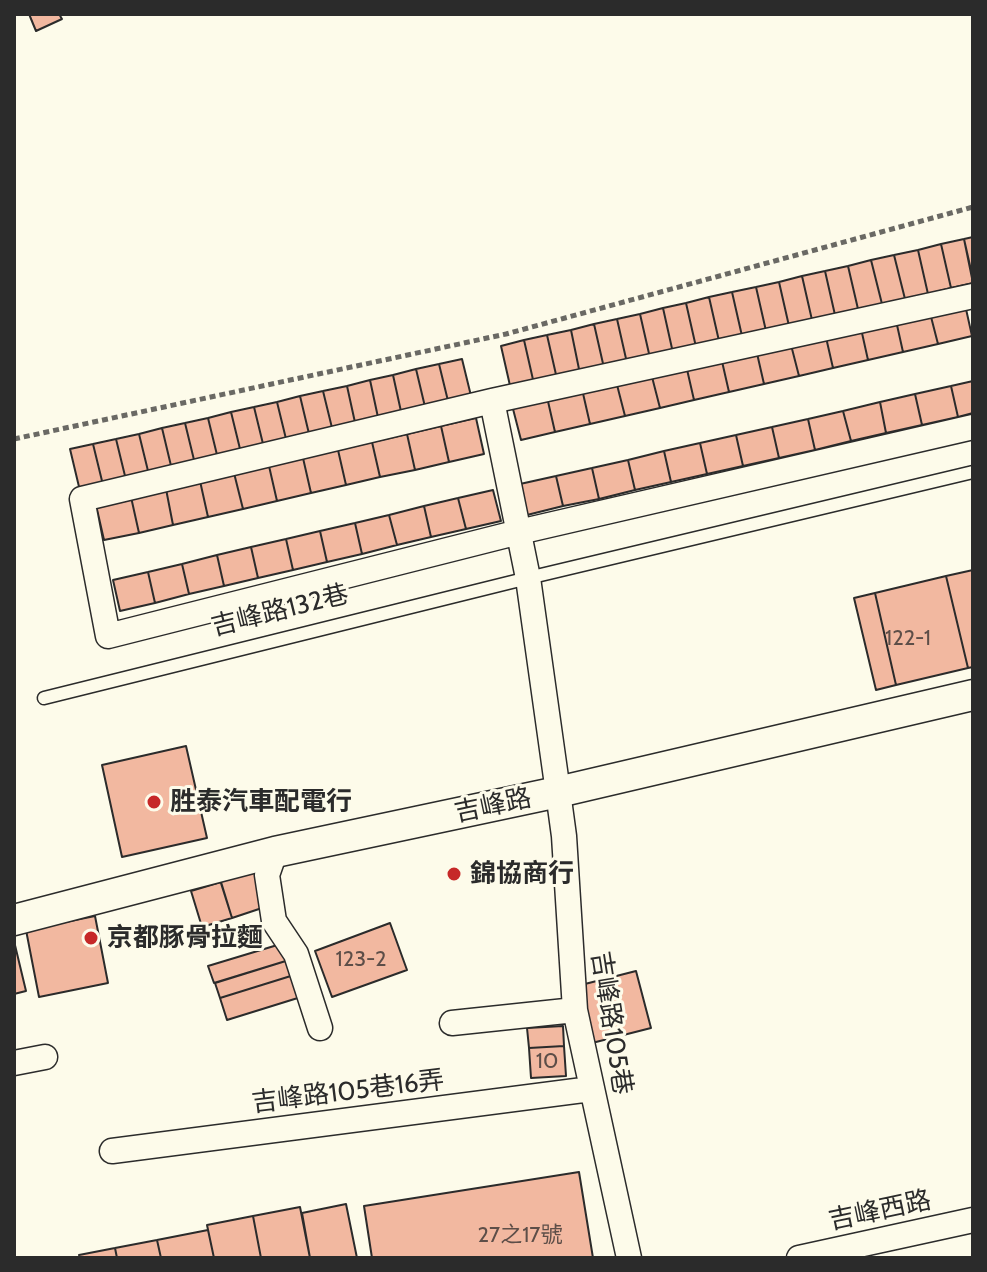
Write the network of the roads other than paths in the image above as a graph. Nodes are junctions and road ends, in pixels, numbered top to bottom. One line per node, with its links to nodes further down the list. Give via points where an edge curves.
1 (973, 296): 2 (street)
2 (492, 401): 5 (street); 5 (street, via 82,499 108,636)
3 (973, 427): 5 (street)
4 (973, 472): 6 (lane, 吉峰路132巷)
5 (519, 532): 6 (street)
6 (528, 578): 8 (lane, 吉峰路132巷); 9 (street)
7 (973, 695): 9 (street, 吉峰路)
8 (44, 698)
9 (558, 792): 10 (street, 吉峰路); 12 (street, 吉峰路105巷)
10 (275, 852): 11 (street, 吉峰路); 14 (street, via 267,875 274,921 296,954)
11 (14, 920)
12 (575, 1010): 13 (street); 17 (street, 吉峰路105巷)
13 (452, 1023)
14 (320, 1028)
15 (45, 1057): 16 (street)
16 (14, 1063)
17 (591, 1089): 18 (street, 吉峰路105巷16弄); 21 (street, 吉峰路105巷)
18 (112, 1151)
19 (973, 1220): 20 (street, 吉峰西路)
20 (836, 1253): 22 (street, 吉峰西路)
21 (629, 1258)
22 (799, 1258)

